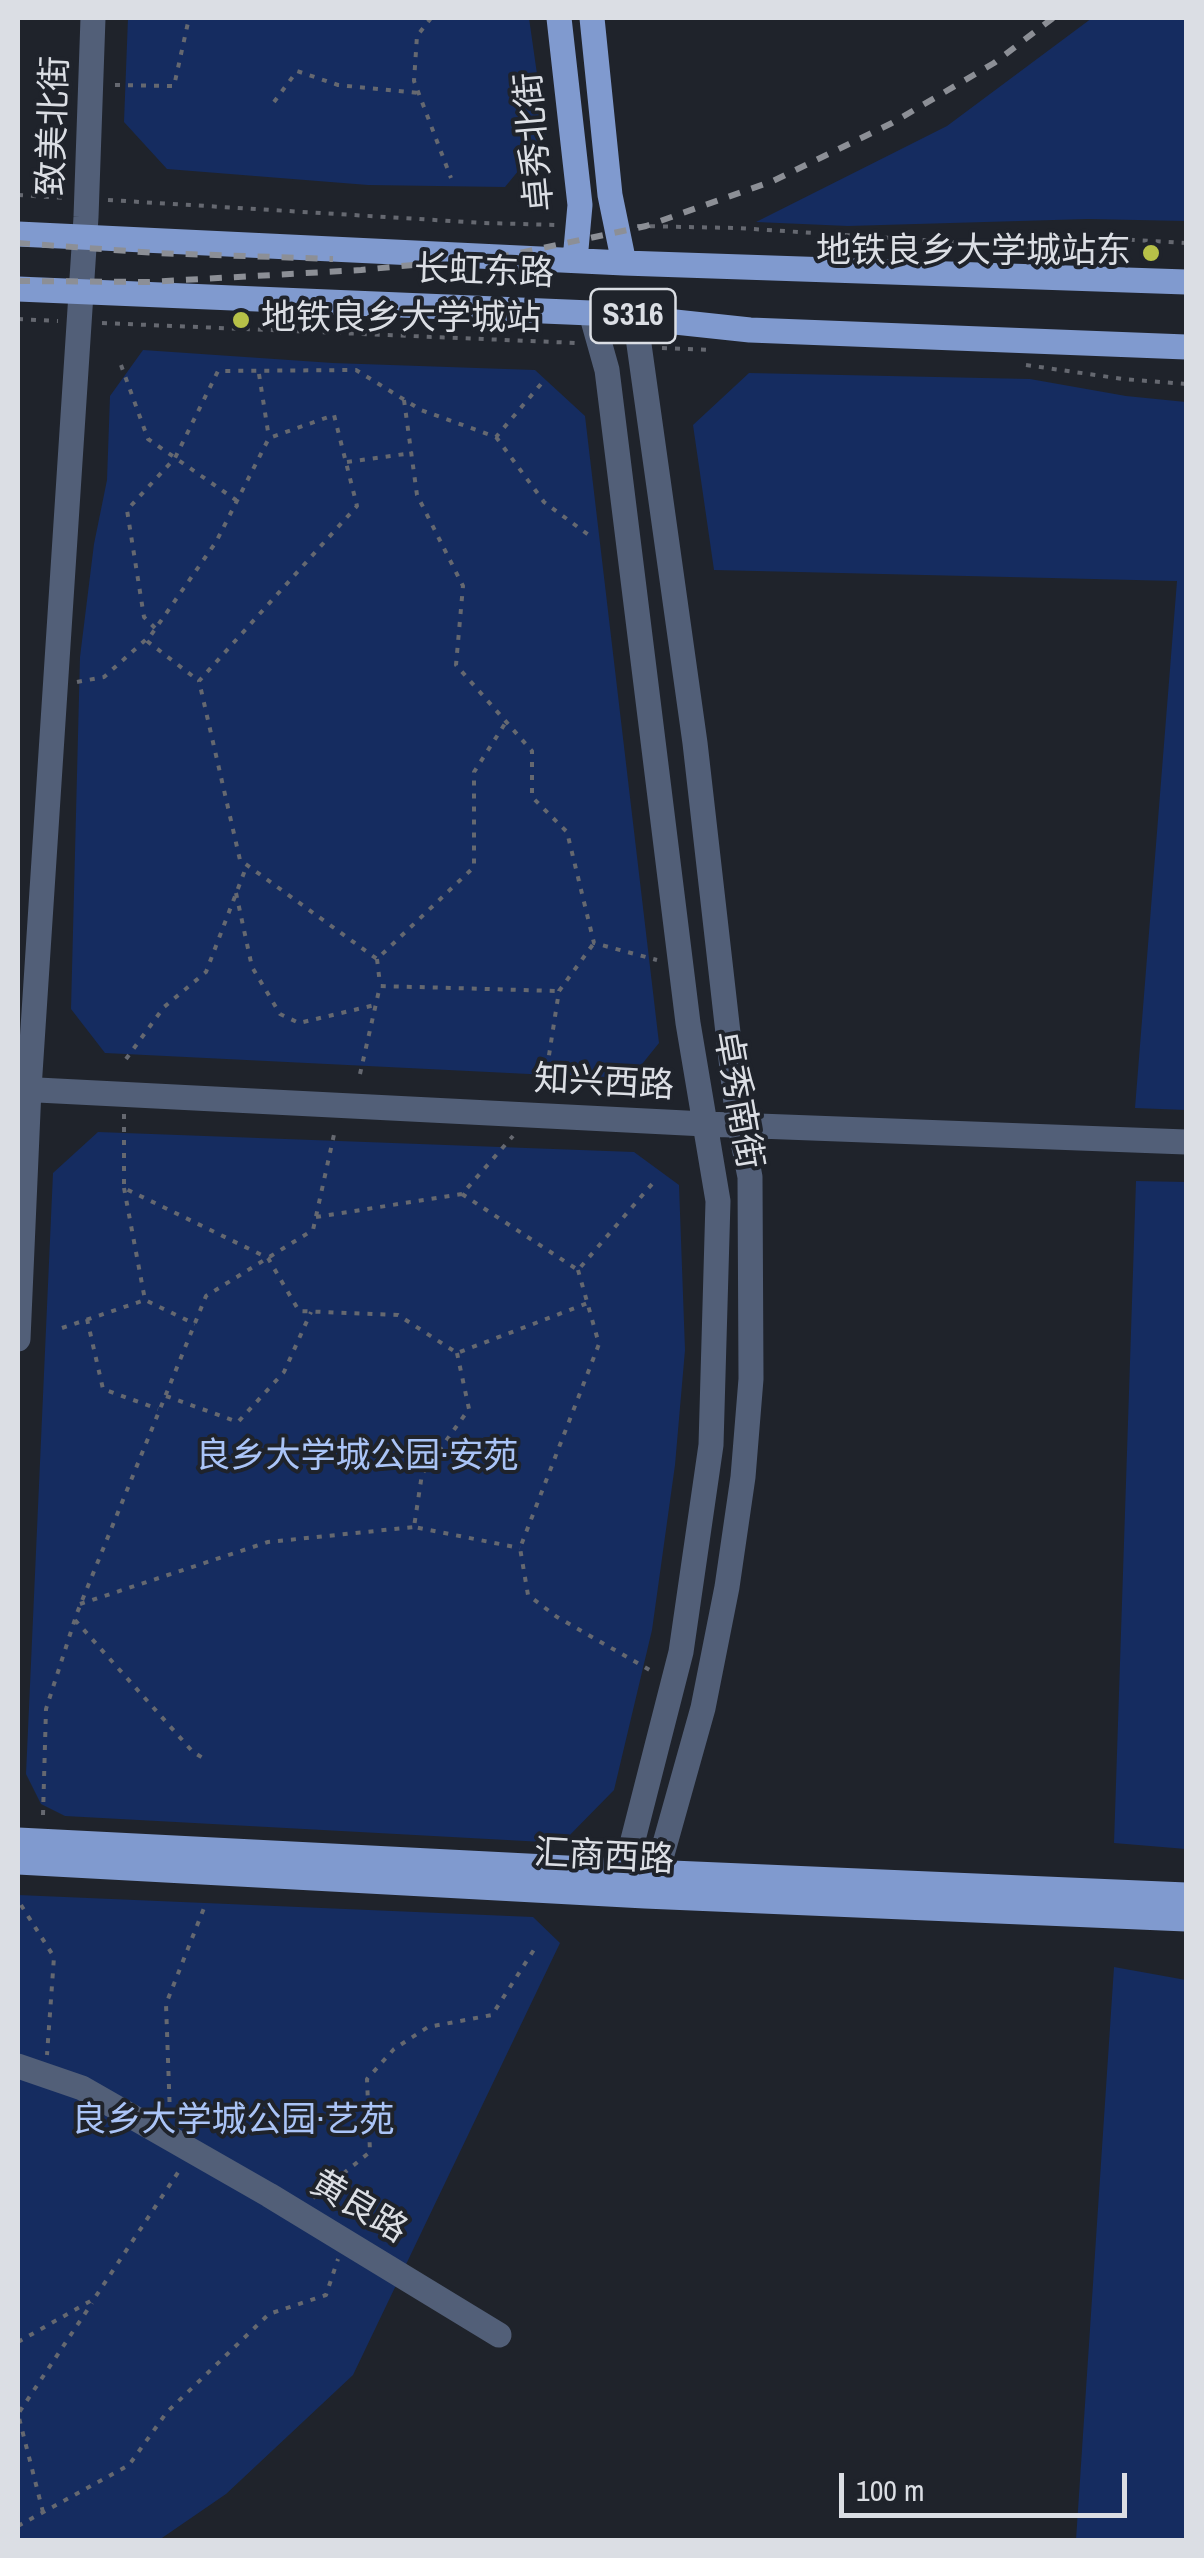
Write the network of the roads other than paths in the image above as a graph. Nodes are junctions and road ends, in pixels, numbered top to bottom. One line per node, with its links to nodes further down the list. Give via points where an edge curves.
1 (94, 18): 5 (street, 致美北街)
2 (559, 18): 6 (main road, 卓秀北街, via 580,205)
3 (592, 18): 7 (main road, via 610,196)
4 (18, 234): 5 (main road, 长虹东路 / S316)
5 (83, 238): 6 (main road, 长虹东路 / S316); 10 (street, 致美北街)
6 (574, 260): 7 (main road, 长虹东路 / S316)
7 (624, 262): 8 (main road, 长虹东路 / S316)
8 (1186, 282)
9 (18, 289): 10 (main road, 长虹东路 / S316)
10 (79, 292): 11 (main road, 长虹东路 / S316); 14 (street, 致美北街)
11 (590, 313): 12 (main road, 长虹东路 / S316); 15 (street, 卓秀南街, via 607,370)
12 (636, 316): 13 (main road, 长虹东路 / S316, via 737,329); 16 (street, 卓秀南街)
13 (1186, 347)
14 (23, 1089): 15 (street, 知兴西路); 18 (street, 致美北街)
15 (705, 1124): 16 (street, 知兴西路); 22 (street, 卓秀南街, via 718,1200 710,1445 682,1652)
16 (740, 1124): 17 (street, 知兴西路); 21 (street, 卓秀南街, via 750,1176 751,1379 743,1478 702,1708)
17 (1186, 1142)
18 (18, 1339)
19 (18, 1840): 22 (main road, 汇商西路)
20 (18, 1862): 22 (main road, 汇商西路)
21 (657, 1872): 22 (main road, 汇商西路); 23 (main road, 汇商西路); 24 (street, 卓秀南街)
22 (620, 1883): 24 (main road, 汇商西路)
23 (1186, 1895)
24 (645, 1896): 25 (main road, 汇商西路)
25 (1186, 1920)
26 (18, 2066): 27 (street, 黄良路, via 82,2088)
27 (500, 2335)

